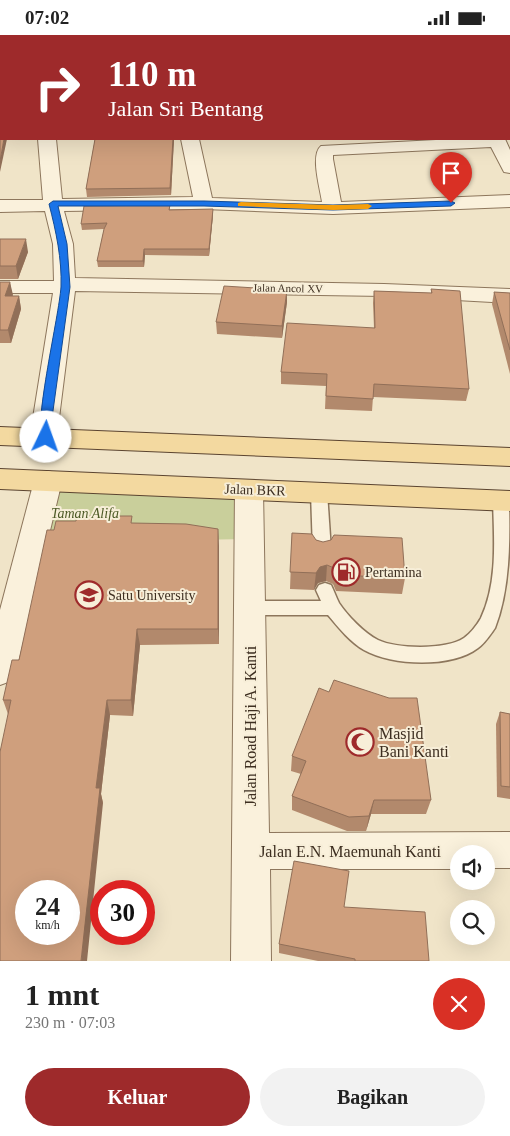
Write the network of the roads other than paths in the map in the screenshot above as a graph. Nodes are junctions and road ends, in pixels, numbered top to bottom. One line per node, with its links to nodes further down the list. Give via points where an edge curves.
1 (47, 140): 7 (street)
2 (190, 140): 6 (street)
3 (496, 141): 4 (street); 9 (street, via 327,150 324,159)
4 (510, 168)
5 (510, 201): 9 (street)
6 (204, 203): 7 (street); 9 (street)
7 (53, 204): 8 (street); 10 (street, via 63,244)
8 (0, 205)
9 (333, 208)
10 (65, 286): 11 (street, Jalan Ancol XV); 12 (street, Jalan Ancol XV, via 384,290); 14 (street)
11 (0, 287)
12 (510, 296)
13 (0, 436): 14 (main road)
14 (46, 437): 15 (main road)
15 (510, 457)
16 (0, 479): 17 (main road, Jalan BKR)
17 (48, 481): 18 (main road, Jalan BKR); 25 (street)
18 (249, 490): 19 (main road, Jalan BKR); 23 (street, Jalan Road Haji A. Kanti)
19 (319, 492): 20 (main road, Jalan BKR); 21 (lane)
20 (505, 500): 24 (lane, via 500,579 494,611 479,637 461,649 439,654 415,653 371,644)
21 (322, 551)
22 (326, 591): 24 (lane)
23 (250, 608): 24 (lane); 27 (street, Jalan Road Haji A. Kanti)
24 (334, 608)
25 (0, 671)
26 (510, 850): 27 (street, Jalan E.N. Maemunah Kanti)
27 (250, 851): 28 (street, Jalan Road Haji A. Kanti)
28 (251, 961)

